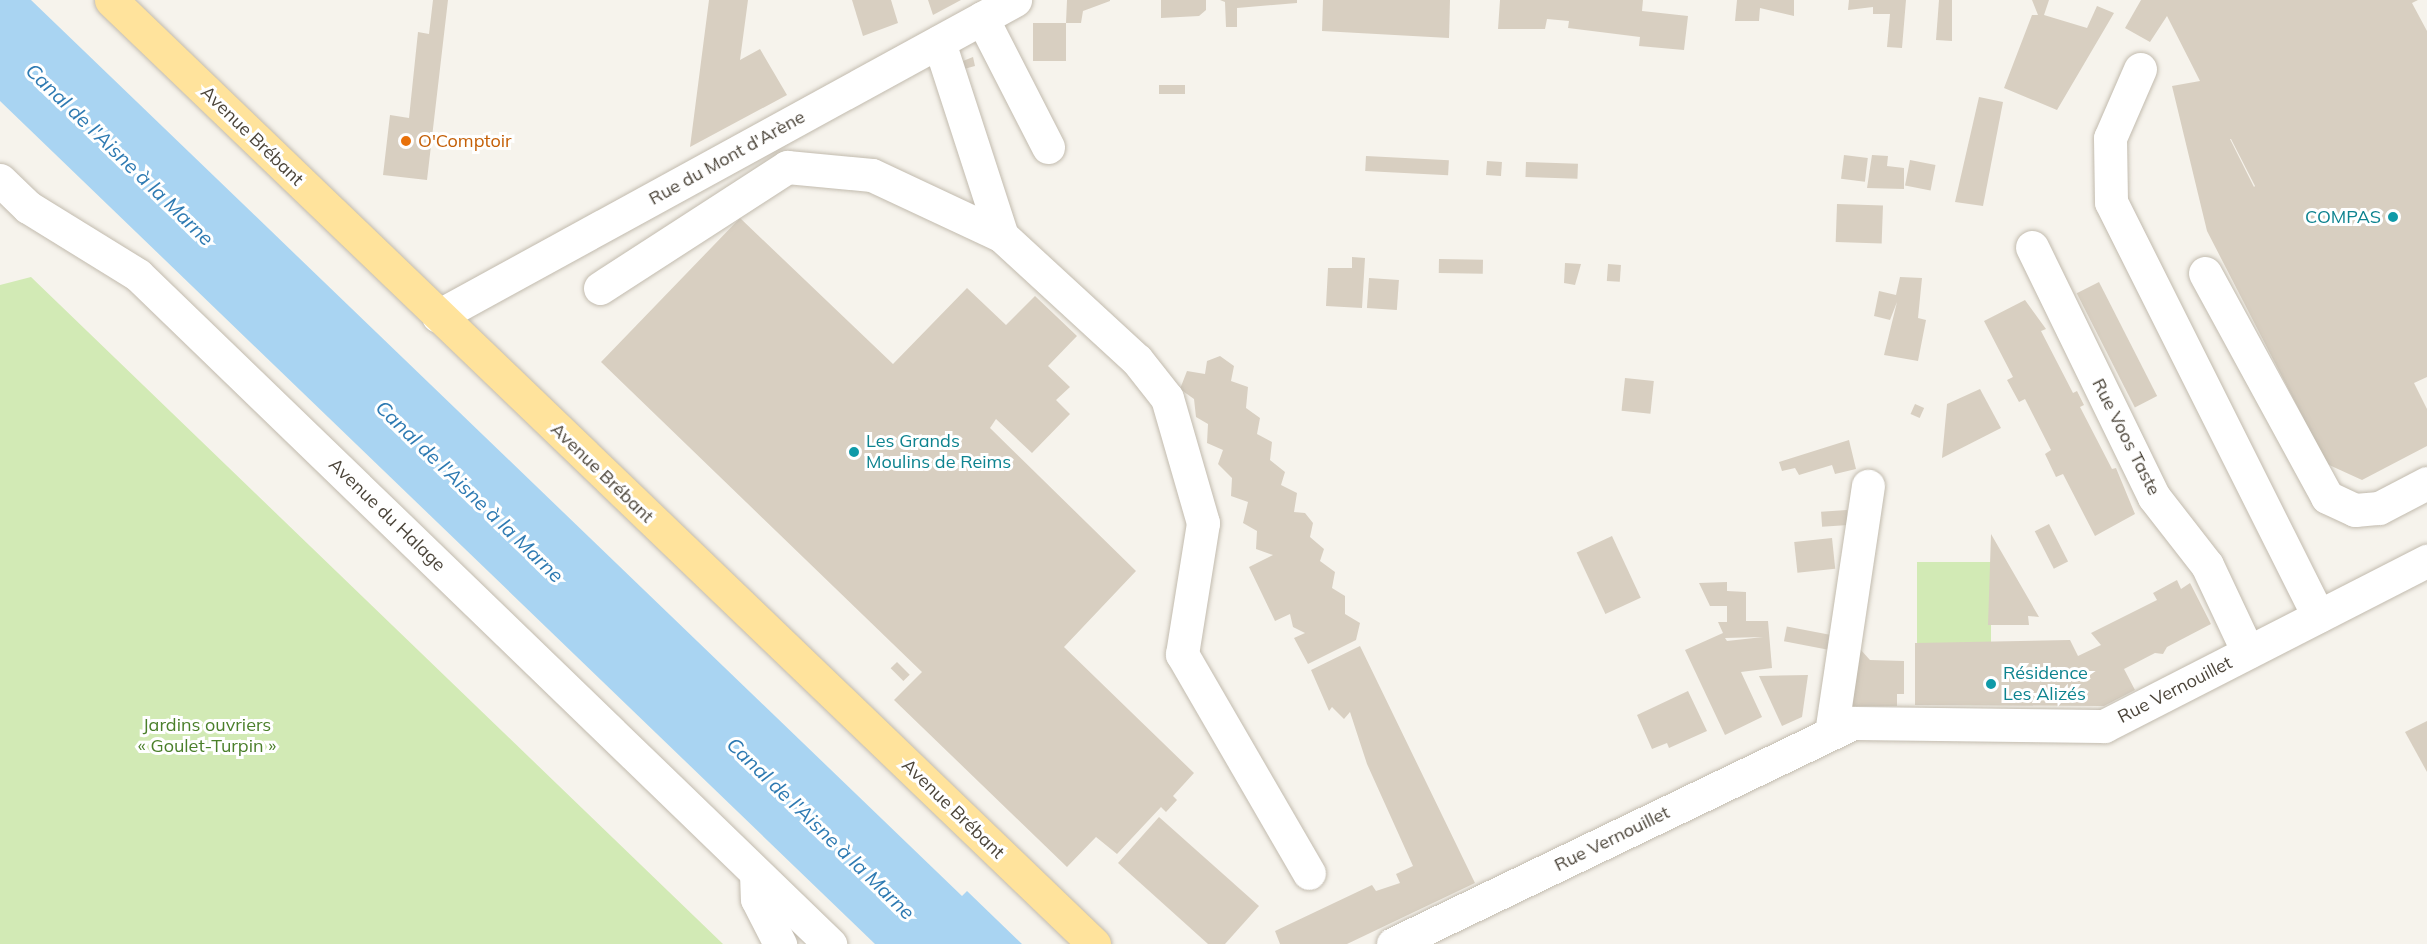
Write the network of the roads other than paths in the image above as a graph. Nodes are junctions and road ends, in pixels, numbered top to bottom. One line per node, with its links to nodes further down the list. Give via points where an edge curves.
1 (111, 0): 12 (main road, Avenue Brébant)
2 (1015, 0): 3 (street, Rue du Mont d'Arène)
3 (982, 18): 4 (street, Rue du Mont d'Arène); 6 (street)
4 (939, 42): 8 (street); 12 (street, Rue du Mont d'Arène)
5 (2140, 69): 16 (street, via 2110,138 2111,202)
6 (1048, 147)
7 (0, 180): 19 (street, Avenue du Halage, via 28,207 138,276)
8 (1002, 236): 11 (street, via 872,176 787,167); 20 (street, via 1137,360 1167,398 1203,523 1182,654)
9 (2032, 247): 17 (street, Rue Voos Taste, via 2154,497 2207,565)
10 (2205, 273): 13 (street, via 2327,497 2355,510 2379,508)
11 (600, 288)
12 (438, 316): 23 (main road, Avenue Brébant)
13 (2427, 483)
14 (1868, 486): 18 (street)
15 (2427, 561): 16 (street, Rue Vernouillet)
16 (2318, 616): 17 (street, Rue Vernouillet)
17 (2248, 652): 18 (street, Rue Vernouillet, via 2104,726 1853,723)
18 (1831, 734): 24 (street, Rue Vernouillet)
19 (756, 873): 21 (street, via 757,899); 22 (street, Avenue du Halage)
20 (1309, 873)
21 (780, 944)
22 (830, 944)
23 (1094, 944)
24 (1393, 944)

